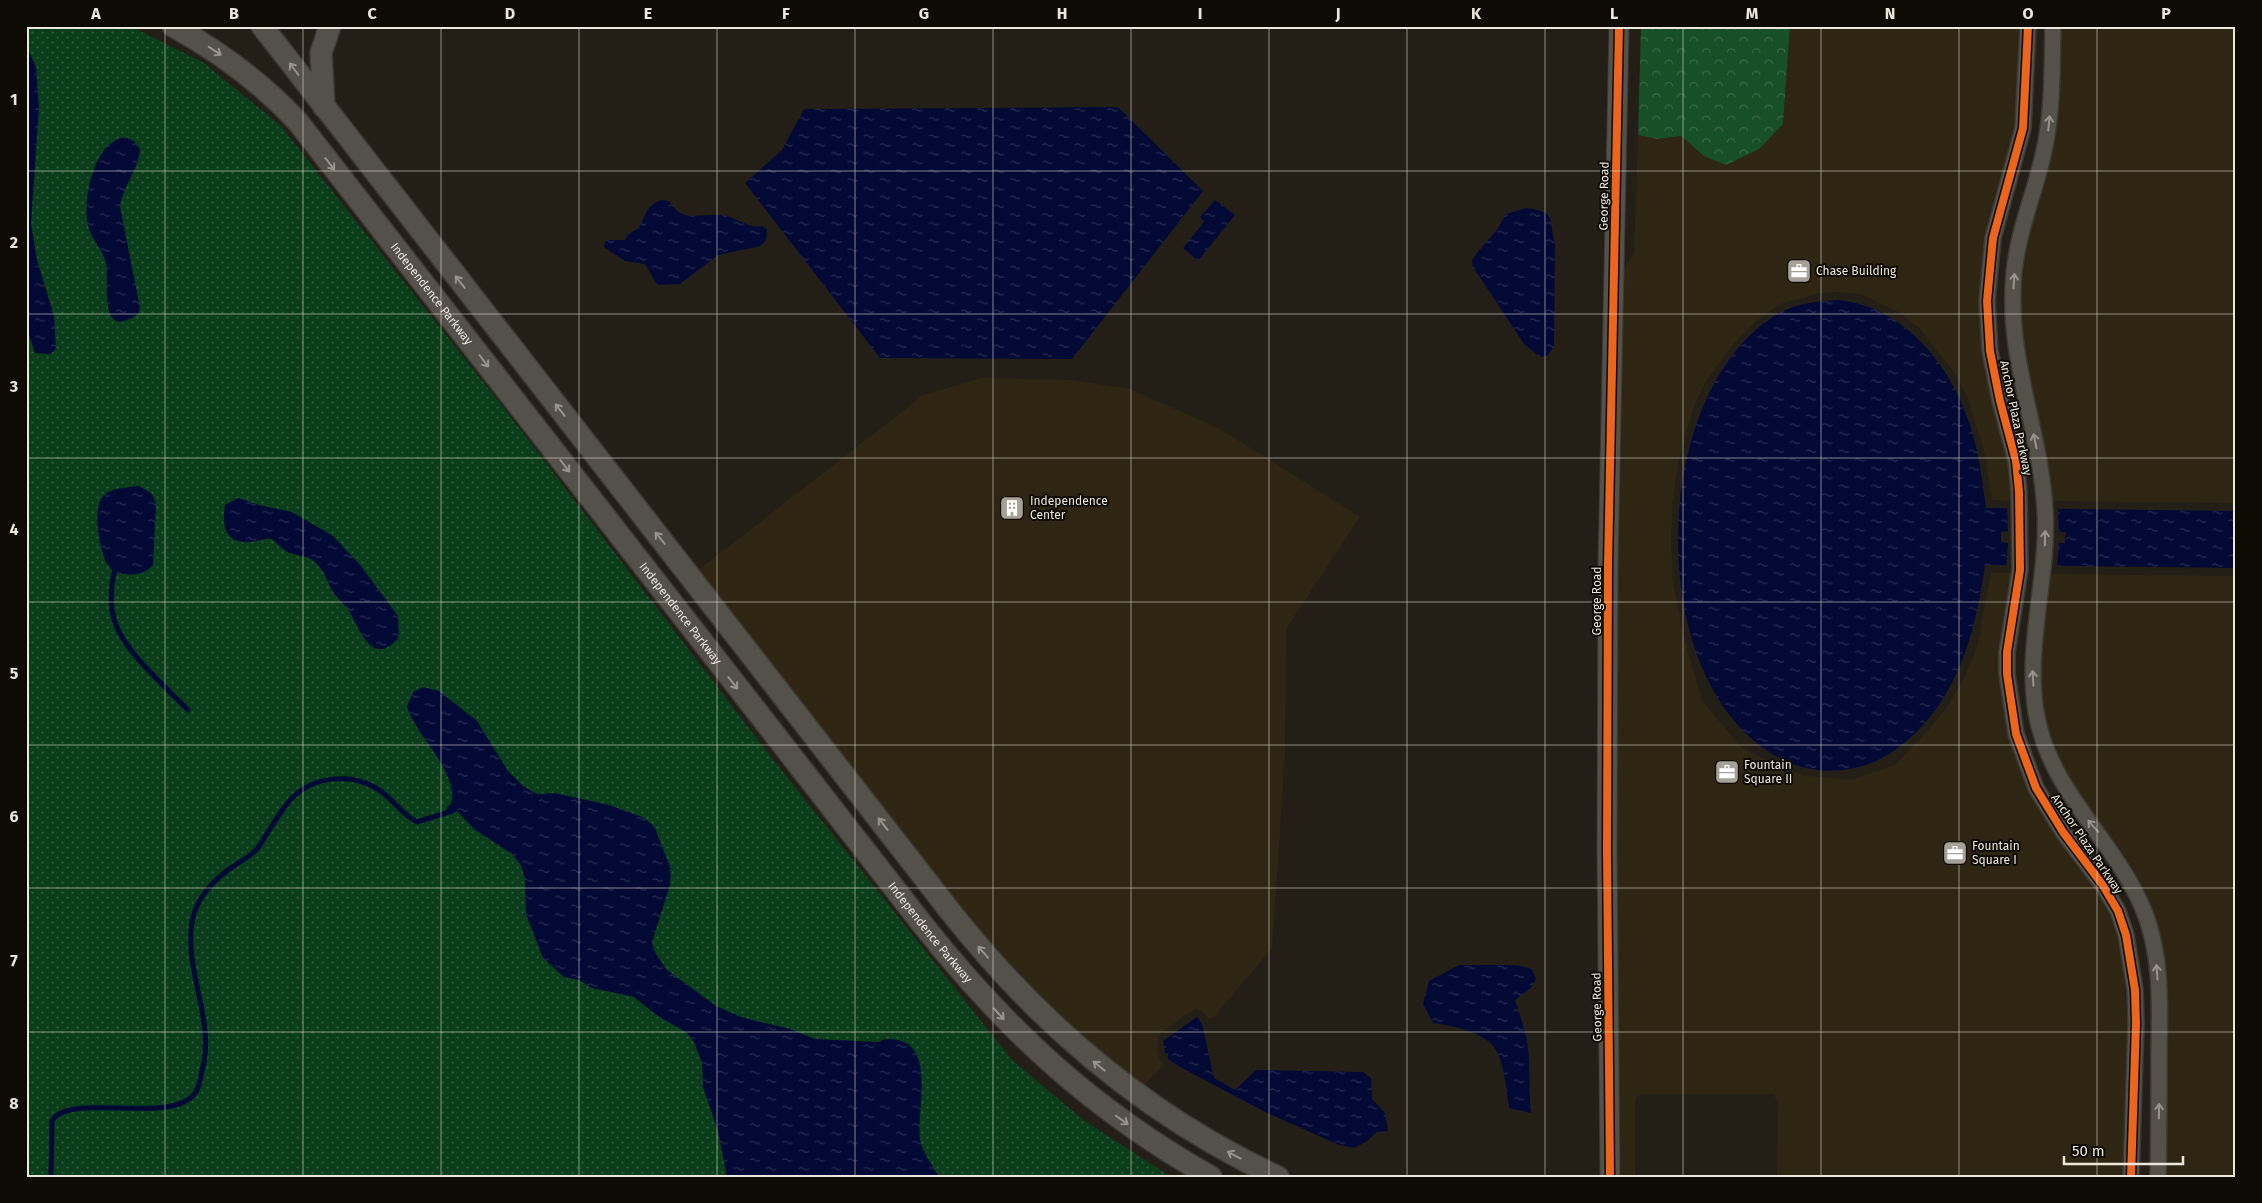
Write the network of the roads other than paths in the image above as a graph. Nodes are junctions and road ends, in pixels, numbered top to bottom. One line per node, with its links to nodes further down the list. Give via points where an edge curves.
1 (173, 26): 8 (main road, Independence Parkway, one-way to 8, via 240,69 298,122 923,925 986,1000 1035,1050 1094,1100 1147,1138)
2 (262, 26): 7 (main road, one-way to 2)
3 (330, 26): 7 (main road, via 321,53)
4 (1619, 26): 10 (street, George Road, via 1608,565)
5 (2028, 26): 11 (street, Anchor Plaza Parkway, via 2023,128 1994,238 1987,301 1990,351 2016,461 2020,492 2018,584 2007,652 2010,705 2025,763 2036,788 2118,911 2131,962 2136,1023)
6 (2053, 26): 12 (street, Anchor Plaza Parkway, one-way to 6, via 2160,1020 2152,934 2129,879 2071,798 2046,749 2036,715 2032,674 2045,545 2043,489 2016,358 2013,301 2020,237 2048,133)
7 (324, 107): 9 (main road, one-way to 7, via 1184,1126 1105,1070 1048,1021 995,966)
8 (1211, 1177)
9 (1278, 1177)
10 (1610, 1177)
11 (2131, 1177)
12 (2158, 1177)

